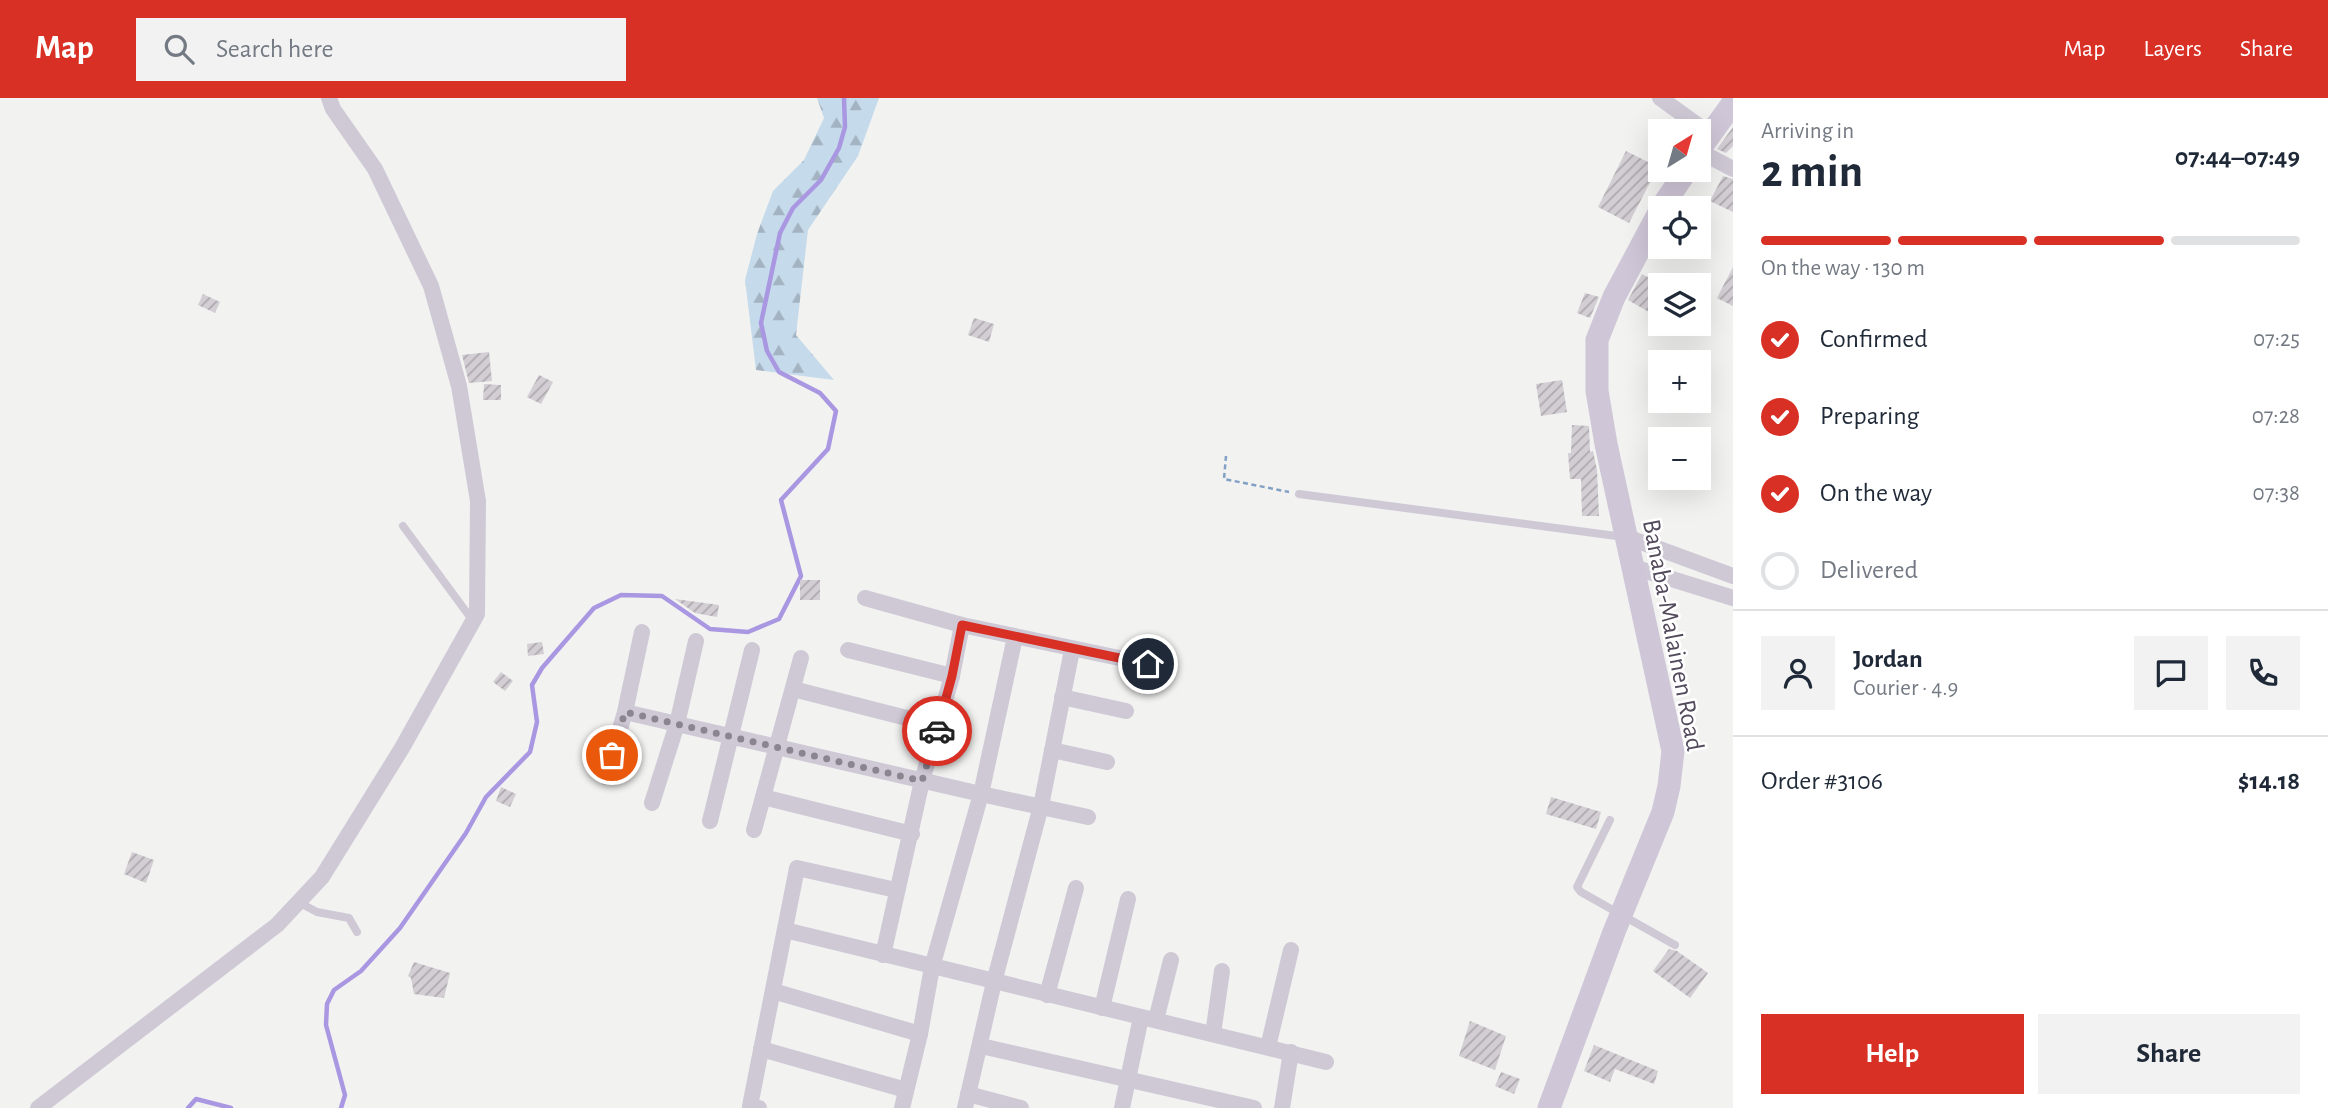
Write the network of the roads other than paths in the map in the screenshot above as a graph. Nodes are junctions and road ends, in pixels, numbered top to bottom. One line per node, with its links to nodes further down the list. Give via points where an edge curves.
1 (329, 98): 16 (street, via 374,169 431,286 459,386 478,501 477,614)
2 (1660, 98): 4 (street)
3 (1733, 103): 5 (street)
4 (1679, 119)
5 (1712, 132)
6 (1712, 152): 7 (street)
7 (1733, 169)
8 (1648, 233): 11 (street, Banaba-Malainen Road, via 1597,340 1597,391)
9 (1299, 494): 11 (lane)
10 (403, 526): 16 (lane)
11 (1627, 537): 12 (street, Banaba-Malainen Road); 13 (street)
12 (1633, 567): 15 (street); 52 (street, Banaba-Malainen Road, via 1673,751 1663,812)
13 (1733, 576)
14 (865, 598): 17 (street)
15 (1733, 598)
16 (473, 621): 51 (street, via 322,877)
17 (962, 625): 19 (street); 26 (street)
18 (642, 632): 30 (street)
19 (1016, 637): 23 (street); 39 (street)
20 (696, 641): 31 (street)
21 (752, 650): 33 (street)
22 (848, 650): 26 (street)
23 (1072, 650): 25 (street); 28 (street)
24 (801, 657): 27 (street)
25 (1148, 664)
26 (952, 676): 32 (street)
27 (793, 689): 32 (street); 34 (street)
28 (1062, 697): 29 (street); 35 (street)
29 (1126, 711)
30 (625, 712): 31 (street); 37 (street)
31 (677, 724): 33 (street); 41 (street)
32 (938, 726): 38 (street)
33 (729, 737): 34 (street); 45 (street)
34 (776, 748): 38 (street); 40 (street)
35 (1052, 750): 36 (street); 42 (street)
36 (1107, 762)
37 (606, 777)
38 (922, 781): 39 (street); 47 (street)
39 (981, 794): 42 (street); 59 (street)
40 (763, 797): 46 (street); 47 (street)
41 (652, 803)
42 (1041, 806): 43 (street); 61 (street)
43 (1088, 817)
44 (1610, 820): 52 (lane, via 1577,887)
45 (710, 821)
46 (754, 830)
47 (912, 834): 49 (street)
48 (1076, 888): 63 (street)
49 (896, 890): 53 (street, via 797,868); 57 (street)
50 (1128, 899): 64 (street)
51 (298, 902): 54 (lane, via 317,912 349,918); 76 (street, via 277,925)
52 (1622, 913): 55 (lane); 83 (street, Banaba-Malainen Road)
53 (785, 930): 57 (street); 62 (street)
54 (357, 932)
55 (1675, 945)
56 (1291, 950): 69 (street)
57 (883, 955): 59 (street)
58 (1171, 960): 65 (street)
59 (932, 967): 61 (street); 66 (street)
60 (1222, 971): 67 (street)
61 (994, 982): 63 (street); 68 (street)
62 (773, 991): 66 (street); 70 (street)
63 (1047, 995): 64 (street)
64 (1102, 1007): 65 (street)
65 (1149, 1019): 67 (street); 73 (street)
66 (920, 1034): 74 (street)
67 (1213, 1034): 69 (street)
68 (981, 1046): 73 (street); 75 (street)
69 (1268, 1047): 71 (street)
70 (761, 1049): 74 (street); 77 (street, via 750,1106)
71 (1291, 1052): 72 (street); 82 (street)
72 (1326, 1062)
73 (1127, 1079): 80 (street); 81 (street)
74 (906, 1090): 78 (street)
75 (966, 1101): 79 (street)
76 (38, 1108)
77 (759, 1108)
78 (902, 1108)
79 (1021, 1108)
80 (1122, 1108)
81 (1254, 1108)
82 (1282, 1108)
83 (1549, 1108)

